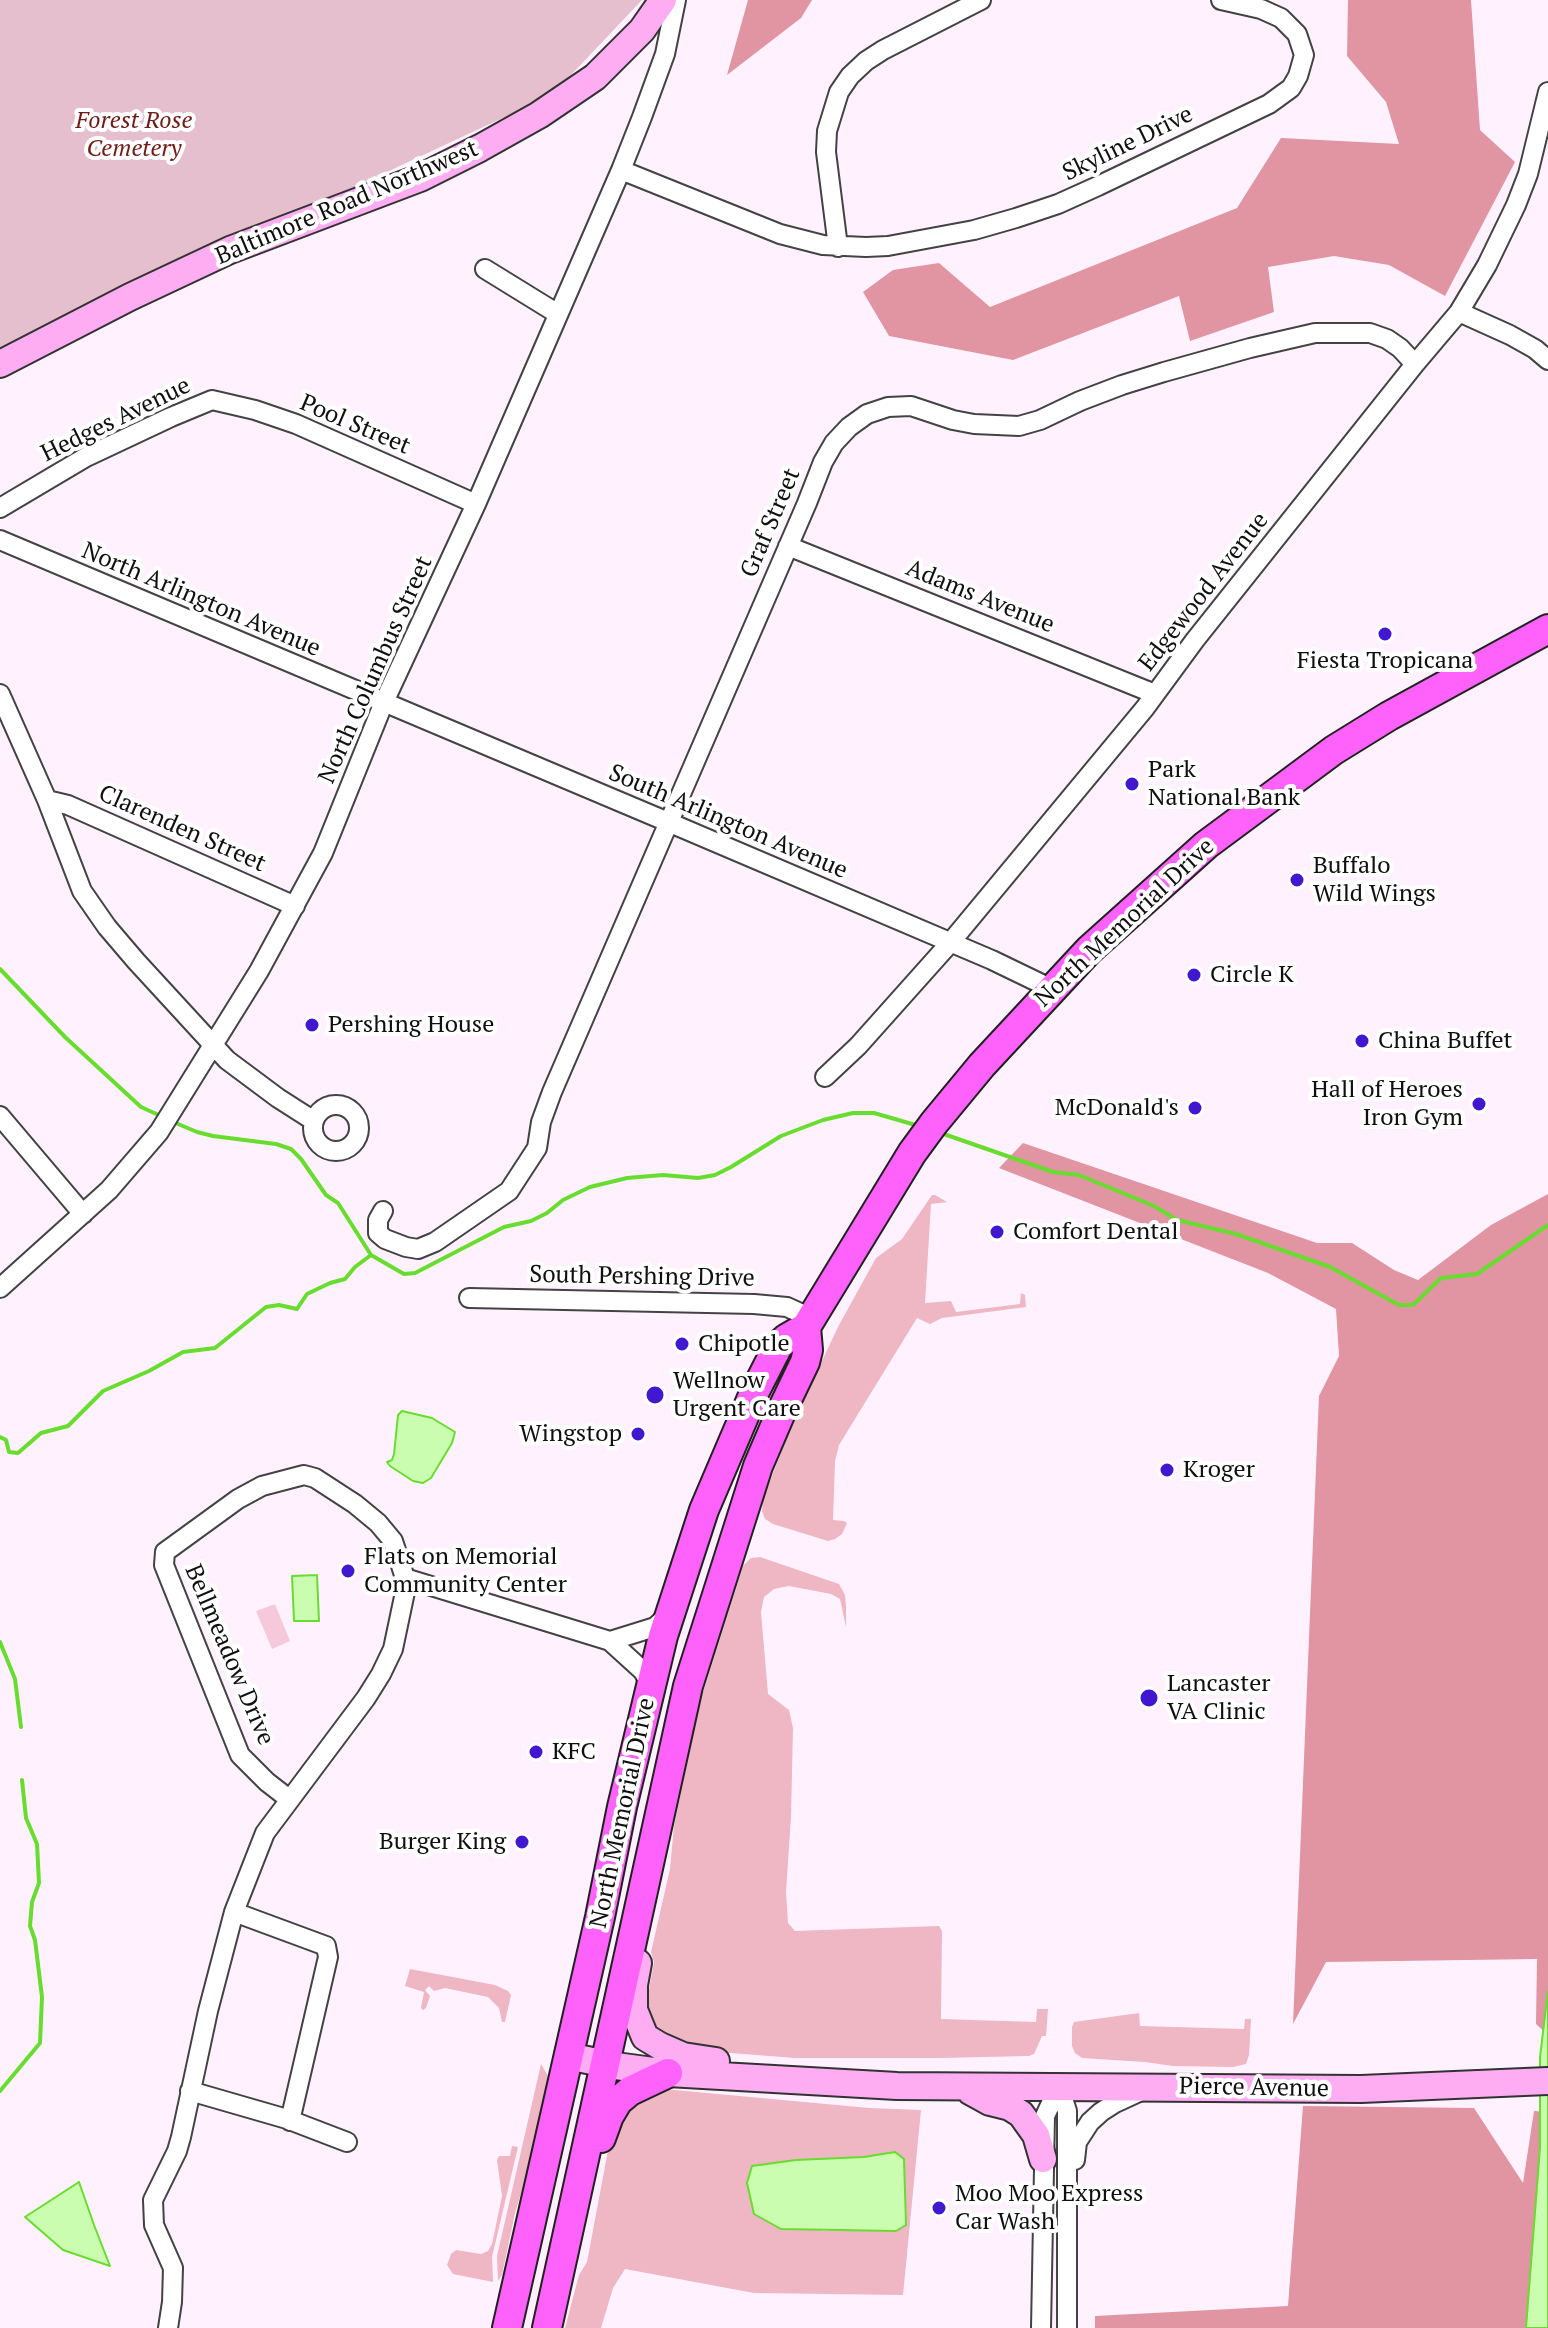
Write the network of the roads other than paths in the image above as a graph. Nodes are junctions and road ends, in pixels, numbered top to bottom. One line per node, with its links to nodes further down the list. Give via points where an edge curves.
1 (663, 0): 13 (street, Baltimore Road Northwest, via 642,30 595,77 480,148 420,178 230,250)
2 (676, 0): 7 (street, North Columbus Street, via 665,54)
3 (981, 0): 8 (street, via 866,61 839,92 826,152)
4 (1221, 0): 8 (street, Skyline Drive, via 1261,9 1281,18 1297,34 1304,55 1286,93 1058,204 974,230 902,244)
5 (1548, 92): 6 (street, Edgewood Avenue)
6 (1543, 142): 10 (street, Edgewood Avenue, via 1503,235)
7 (621, 170): 8 (street, Skyline Drive, via 801,242); 11 (street, North Columbus Street)
8 (838, 247)
9 (485, 269): 11 (street)
10 (1459, 312): 12 (street); 14 (street, Edgewood Avenue)
11 (558, 314): 16 (street, North Columbus Street)
12 (1548, 360)
13 (0, 364)
14 (1415, 364): 19 (street, Graf Street, via 1387,339 1370,333 1315,333 1122,385 1019,426 974,424 911,406 888,407 867,414 834,443); 22 (street, Edgewood Avenue)
15 (212, 400): 16 (street, Pool Street, via 296,424); 17 (street, Hedges Avenue, via 86,457)
16 (476, 504): 23 (street, North Columbus Street)
17 (0, 508)
18 (0, 540): 23 (street, North Arlington Avenue)
19 (788, 546): 22 (street, Adams Avenue); 25 (street, Graf Street)
20 (1548, 629): 28 (main road, North Memorial Drive, via 1389,716 1272,795 1206,845)
21 (0, 694): 24 (street)
22 (1155, 694): 27 (street, Edgewood Avenue)
23 (384, 702): 25 (street, South Arlington Avenue); 26 (street, North Columbus Street, via 323,853)
24 (47, 800): 26 (street, Clarenden Street); 29 (street, via 82,891 107,927)
25 (668, 822): 27 (street, South Arlington Avenue); 33 (street, Graf Street, via 552,1092 537,1148 509,1191 418,1249 378,1233)
26 (295, 906): 29 (street, North Columbus Street)
27 (950, 943): 28 (street, South Arlington Avenue); 30 (street, Edgewood Avenue)
28 (1052, 989): 37 (main road, North Memorial Drive, via 912,1153)
29 (213, 1045): 32 (street); 34 (street, North Columbus Street, via 167,1121)
30 (825, 1077)
31 (0, 1116): 34 (street)
32 (314, 1121)
33 (383, 1211)
34 (83, 1214): 35 (street, North Columbus Street)
35 (0, 1288)
36 (469, 1298): 37 (street, South Pershing Drive, via 765,1304 787,1307)
37 (808, 1323): 39 (main road, North Memorial Drive, via 778,1346 754,1393 704,1510); 43 (main road, North Memorial Drive, via 805,1362 758,1466 688,1686)
38 (405, 1578): 40 (street); 42 (street, Bellmeadow Drive, via 393,1649 381,1674); 42 (street, Bellmeadow Drive, via 393,1541 378,1523 304,1475 262,1486 238,1499 165,1552 164,1565 240,1755)
39 (669, 1614): 40 (street, via 655,1627); 41 (main road, North Memorial Drive)
40 (610, 1641): 41 (street, via 643,1671)
41 (651, 1686): 45 (main road, North Memorial Drive)
42 (289, 1799): 44 (street, Bellmeadow Drive, via 265,1833)
43 (657, 1824): 46 (main road, North Memorial Drive); 48 (street, Pierce Avenue, via 656,1863 634,1985 638,2024 645,2037 683,2056 758,2067)
44 (234, 1912): 53 (street, Bellmeadow Drive); 54 (street, via 326,1946 328,1957)
45 (568, 2056): 46 (street, Pierce Avenue); 60 (main road, North Memorial Drive)
46 (604, 2064): 47 (street, Pierce Avenue); 58 (main road, North Memorial Drive)
47 (668, 2073): 48 (street, Pierce Avenue); 58 (main road, North Memorial Drive, via 618,2101 601,2139 580,2227)
48 (775, 2078): 50 (street, Pierce Avenue)
49 (1548, 2081): 52 (street, Pierce Avenue, via 1361,2089)
50 (960, 2086): 51 (street, Pierce Avenue); 56 (street, Pierce Avenue, via 1021,2114 1036,2135)
51 (1059, 2086): 52 (street, Pierce Avenue); 56 (street, via 1045,2116); 57 (street, via 1067,2111)
52 (1151, 2087): 57 (street, via 1101,2112 1081,2132)
53 (190, 2091): 54 (street); 59 (street, Bellmeadow Drive, via 177,2151 153,2200 154,2225 173,2268)
54 (290, 2121): 55 (street)
55 (347, 2142)
56 (1043, 2159): 62 (street)
57 (1067, 2194): 63 (street)
58 (566, 2242): 61 (main road, North Memorial Drive)
59 (168, 2328)
60 (507, 2328)
61 (547, 2328)
62 (1041, 2328)
63 (1067, 2328)

